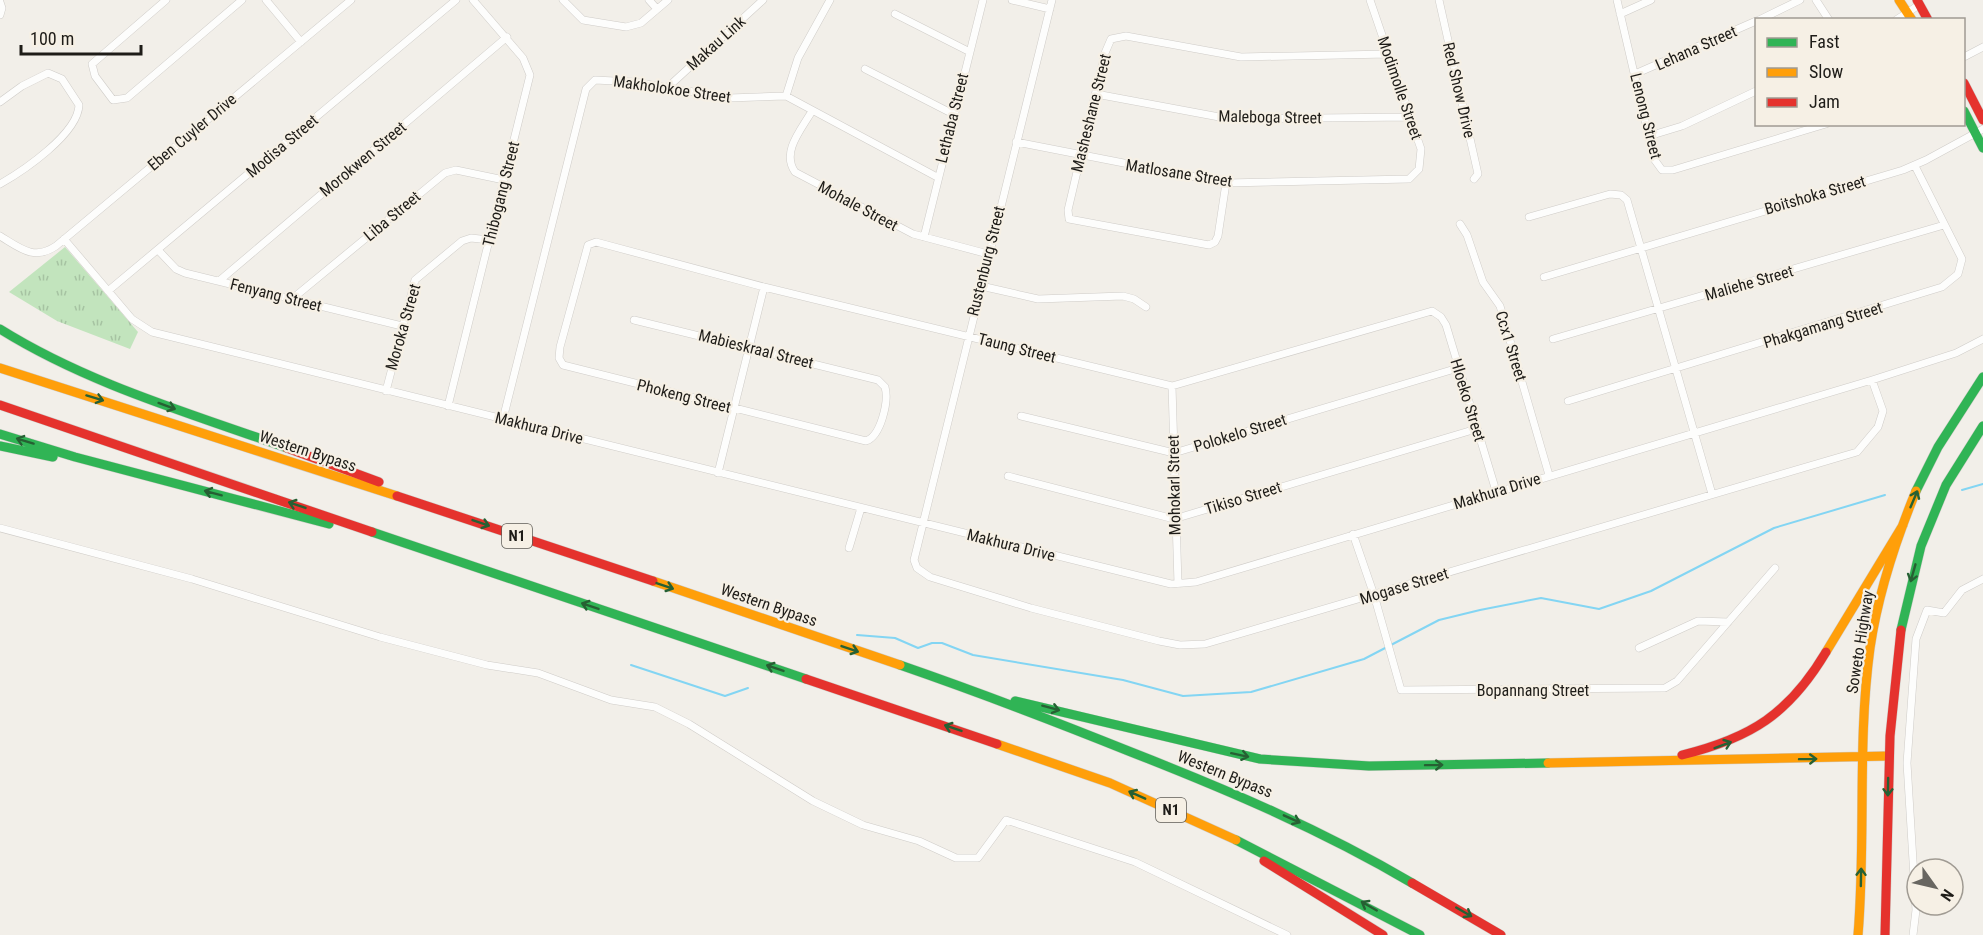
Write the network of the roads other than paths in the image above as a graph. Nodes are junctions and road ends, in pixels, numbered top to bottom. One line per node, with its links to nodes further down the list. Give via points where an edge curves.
1 (166, 0): 2 (street, via 92,64 94,76 113,100 127,98)
2 (242, 0)
3 (266, 0): 35 (street)
4 (456, 0): 75 (street, Modisa Street)
5 (473, 0): 34 (street, Thibogang Street)
6 (563, 0): 24 (street, via 583,20 616,26 641,23)
7 (649, 0): 24 (street)
8 (668, 0): 24 (street)
9 (763, 0): 43 (street, Makau Link)
10 (830, 0): 46 (street, via 798,58)
11 (983, 0): 37 (street, Lethaba Street)
12 (1012, 0): 25 (street)
13 (1052, 0): 25 (street, Rustenburg Street)
14 (1370, 0): 38 (street, Modimolle Street)
15 (1439, 0): 62 (street, Red Show Drive, via 1478,174)
16 (1617, 0): 27 (street, Lenong Street)
17 (1651, 0): 27 (street)
18 (1800, 0): 30 (street, Lehana Street)
19 (1816, 0): 31 (street)
20 (1899, 0): 29 (main road)
21 (347, 1): 35 (street, Eben Cuyler Drive)
22 (0, 2): 28 (street)
23 (1918, 2): 29 (street); 32 (main road)
24 (657, 9)
25 (1050, 9): 56 (street, Rustenburg Street)
26 (895, 14): 37 (street)
27 (1620, 14): 41 (street, Lenong Street)
28 (0, 15)
29 (1910, 16)
30 (1762, 18)
31 (1828, 18)
32 (1927, 18)
33 (1755, 21): 41 (street, Lehana Street)
34 (507, 37): 63 (street, Thibogang Street, via 527,64 530,75); 78 (street, Morokwen Street)
35 (301, 42): 71 (street, Eben Cuyler Drive)
36 (1983, 47): 39 (street)
37 (968, 51): 50 (street, Lethaba Street)
38 (1388, 54): 45 (street, Masheshane Street, via 1241,57 1119,36 1108,44); 51 (street, Modimolle Street)
39 (1965, 56)
40 (865, 69): 50 (street)
41 (1635, 74): 55 (street, Lenong Street)
42 (1965, 84): 52 (main road)
43 (668, 87): 46 (street, Makholokoe Street, via 729,98); 105 (street, Makholokoe Street, via 602,79 586,89)
44 (1755, 91): 55 (street, via 1682,126)
45 (1096, 94): 51 (street, Maleboga Street, via 1230,119); 58 (street, Masheshane Street)
46 (786, 96): 48 (street)
47 (0, 102): 65 (street, via 48,74 62,79 80,108 53,145)
48 (812, 111): 61 (street); 70 (street, Mohale Street, via 791,149 790,162 795,172)
49 (1965, 112): 54 (main road)
50 (953, 114): 61 (street, Lethaba Street)
51 (1410, 117): 60 (street, Modimolle Street, via 1421,149)
52 (1983, 120)
53 (1819, 126): 55 (street, Lenong Street, via 1669,171 1656,164)
54 (1979, 131): 57 (main road); 59 (street, Boitshoka Street)
55 (1649, 136)
56 (1016, 142): 58 (street, Matlosane Street); 76 (street, Rustenburg Street)
57 (1983, 148)
58 (1081, 155): 64 (street, Matlosane Street); 64 (street, Masheshane Street, via 1067,214 1069,219 1082,222 1209,245 1218,236)
59 (1915, 166): 68 (street, Phakgamang Street); 74 (street, Boitshoka Street)
60 (1415, 176): 64 (street, Matlosane Street, via 1403,181)
61 (937, 177): 70 (street, Lethaba Street)
62 (1474, 179)
63 (504, 180): 72 (street, Thibogang Street); 82 (street, Liba Street, via 456,170 444,173)
64 (1226, 183)
65 (0, 184)
66 (1529, 217): 74 (street, via 1616,193 1627,200)
67 (1460, 224): 115 (street, Ccx1 Street, via 1485,287 1500,306)
68 (1944, 225): 84 (street, Maliehe Street); 94 (street, Phakgamang Street, via 1962,264 1958,274 1942,287)
69 (0, 236): 71 (street, Eben Cuyler Drive, via 29,253 47,252)
70 (924, 237): 76 (street, Mohale Street)
71 (64, 239): 81 (street, Makhura Drive)
72 (489, 240): 86 (street, Moroka Street, via 462,241 419,275); 102 (street, Thibogang Street)
73 (596, 242): 80 (street, Taung Street); 103 (street, Phokeng Street, via 588,245 583,256 560,347 561,363 572,369)
74 (1640, 247): 77 (street, Boitshoka Street); 84 (street)
75 (158, 250): 78 (street, Fenyang Street, via 181,272); 81 (street, Modisa Street)
76 (988, 254): 79 (street, Rustenburg Street)
77 (1545, 277)
78 (219, 281): 82 (street, Fenyang Street)
79 (981, 286): 83 (street, via 1038,299 1123,297); 88 (street, Rustenburg Street)
80 (764, 287): 88 (street, Taung Street); 91 (street)
81 (108, 291): 99 (street, Makhura Drive, via 136,324 152,332)
82 (292, 299): 86 (street, Fenyang Street)
83 (1146, 307)
84 (1658, 309): 89 (street, Maliehe Street); 94 (street)
85 (634, 320): 91 (street, Mabieskraal Street)
86 (402, 326): 99 (street, Moroka Street)
87 (0, 329): 119 (main road, one-way to 119, via 97,379 382,483)
88 (968, 336): 98 (street, Taung Street); 121 (street, Rustenburg Street)
89 (1553, 339)
90 (1983, 339): 97 (street, Makhura Drive, via 1956,353)
91 (749, 347): 96 (street, Mabieskraal Street); 103 (street)
92 (0, 368): 119 (main road, Western Bypass / N1, one-way to 119)
93 (1458, 368): 98 (street, Hloeko Street, via 1446,325 1435,313 1424,312); 107 (street, Hloeko Street); 111 (street, Polokelo Street)
94 (1675, 370): 100 (street, Phakgamang Street); 108 (street)
95 (1983, 376): 122 (main road, Soweto Highway, one-way to 95, via 1930,462)
96 (878, 380): 103 (street, Phokeng Street, via 885,387 886,401 876,433 866,441)
97 (1872, 380): 108 (street, Makhura Drive); 117 (street, Mogase Street, via 1883,411 1878,427 1862,449)
98 (1172, 386): 111 (street, Mohokarl Street)
99 (386, 391): 102 (street, Makhura Drive)
100 (1568, 401)
101 (0, 405): 126 (main road, N1, one-way to 101)
102 (448, 406): 105 (street, Makhura Drive)
103 (733, 408): 113 (street)
104 (1021, 416): 111 (street, Polokelo Street)
105 (503, 419): 113 (street, Makhura Drive)
106 (1983, 426): 134 (main road, one-way to 134, via 1940,501 1908,590 1896,645)
107 (1476, 429): 116 (street, Hloeko Street); 120 (street, Tikiso Street)
108 (1693, 432): 115 (street, Makhura Drive); 117 (street)
109 (0, 434): 112 (main road, one-way to 109)
110 (0, 446): 112 (main road, via 46,456)
111 (1174, 453): 120 (street, Mohokarl Street)
112 (75, 457): 126 (main road, one-way to 112)
113 (718, 472): 118 (street, Makhura Drive)
114 (1008, 476): 120 (street)
115 (1549, 476): 116 (street, Makhura Drive)
116 (1496, 491): 124 (street, Makhura Drive)
117 (1712, 494): 130 (street, Mogase Street)
118 (861, 508): 121 (street, Makhura Drive); 125 (street)
119 (454, 514): 133 (main road, Western Bypass / N1, one-way to 133)
120 (1174, 519): 129 (street, Mohokarl Street)
121 (922, 523): 129 (street, Makhura Drive); 130 (street, Mogase Street, via 914,560 924,574 1031,609 1180,645 1215,642)
122 (1903, 525): 135 (main road, Soweto Highway, via 1873,633 1866,687); 136 (main road, one-way to 122, via 1683,755 1711,749 1777,716 1815,674)
123 (0, 528): 138 (street, via 192,579 380,637 487,665 538,673 611,700 655,707 813,801 863,825 919,841 956,858 978,858 1006,820 1135,862)
124 (1353, 534): 129 (street, Makhura Drive, via 1196,582); 130 (street, Bopannang Street)
125 (849, 548)
126 (431, 552): 137 (main road, N1, one-way to 126, via 1110,783)
127 (1775, 568): 131 (street, Bopannang Street)
128 (1983, 579): 144 (street, via 1962,590 1944,613 1927,610 1916,639 1907,763 1916,910)
129 (1178, 584)
130 (1374, 595): 131 (street, Bopannang Street, via 1401,690 1657,690 1677,681)
131 (1728, 621): 132 (street, via 1698,621)
132 (1640, 648)
133 (993, 697): 136 (main road, one-way to 136, via 1260,759 1369,766); 141 (main road, Western Bypass / N1, one-way to 141, via 1215,784 1305,825)
134 (1889, 756): 135 (main road); 143 (main road, one-way to 143)
135 (1864, 758): 136 (main road, one-way to 135); 142 (main road, Soweto Highway, one-way to 135)
136 (1582, 761)
137 (1206, 825): 139 (main road); 140 (main road, N1, one-way to 137)
138 (1287, 935)
139 (1383, 935)
140 (1420, 935)
141 (1501, 935)
142 (1858, 935)
143 (1885, 935)
144 (1913, 935)

